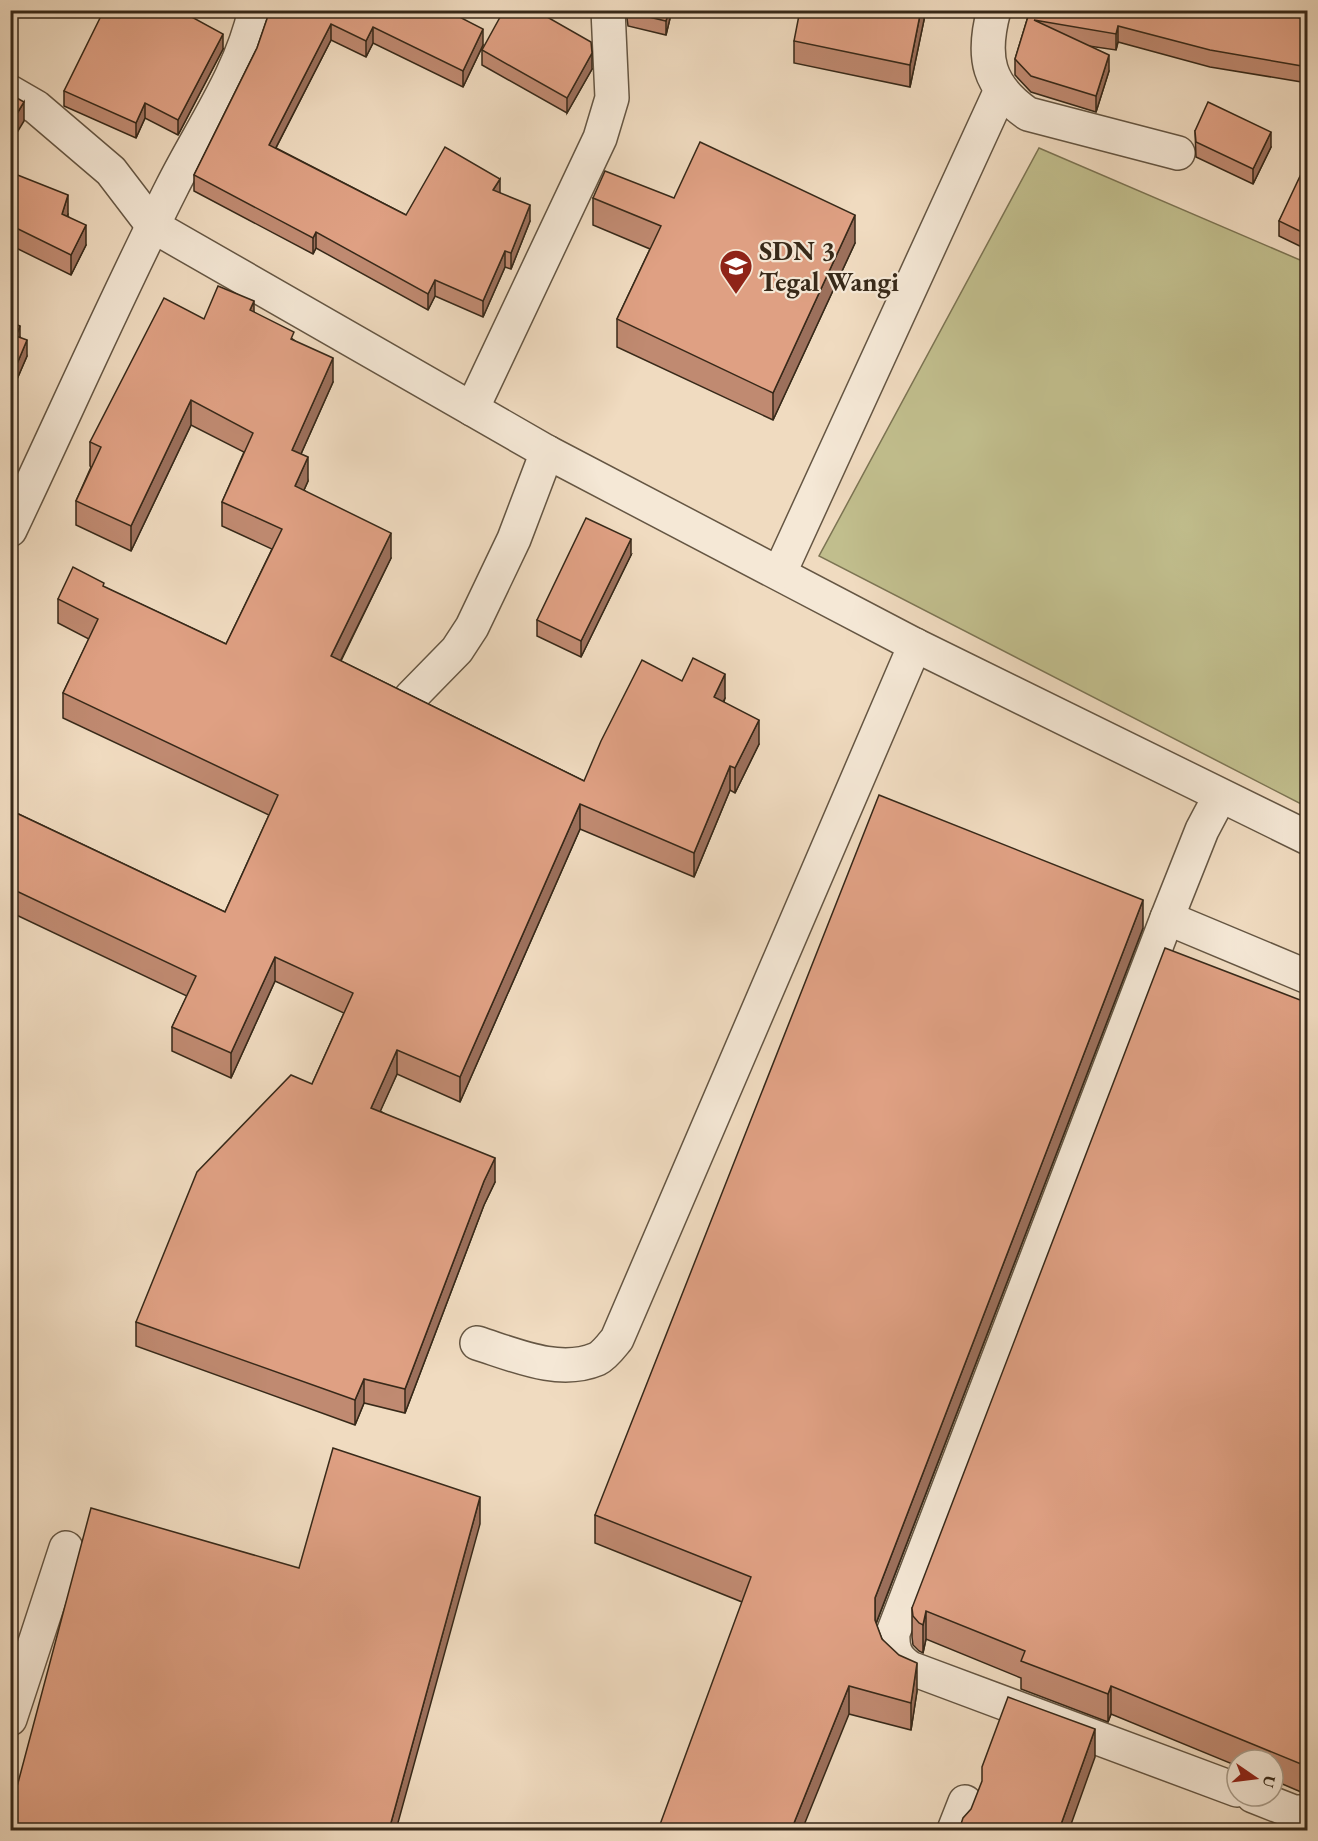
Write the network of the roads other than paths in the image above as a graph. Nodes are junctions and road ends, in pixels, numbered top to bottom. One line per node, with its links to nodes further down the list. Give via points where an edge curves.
1 (255, 10): 7 (street, via 249,38 234,72)
2 (608, 10): 8 (street, via 612,98 600,138)
3 (994, 10): 4 (street, via 987,57 993,80)
4 (1001, 90): 6 (street, via 1007,100 1028,114); 11 (street)
5 (10, 92): 7 (street, via 36,107 111,171)
6 (1178, 153)
7 (153, 226): 8 (street); 10 (street)
8 (472, 409): 9 (street)
9 (547, 452): 11 (street); 13 (street, via 514,538 472,627 457,650)
10 (10, 530)
11 (780, 573): 12 (street)
12 (915, 645): 14 (street); 18 (street, via 617,1339 599,1358 575,1365 541,1363)
13 (411, 697)
14 (1220, 796): 15 (street); 16 (street)
15 (1308, 838)
16 (1167, 918): 17 (street); 21 (street, via 893,1641 897,1657 910,1668)
17 (1308, 977)
18 (477, 1344)
19 (66, 1548): 20 (street)
20 (10, 1719)
21 (1225, 1786)
22 (1284, 1808): 23 (street)
23 (1308, 1812)

